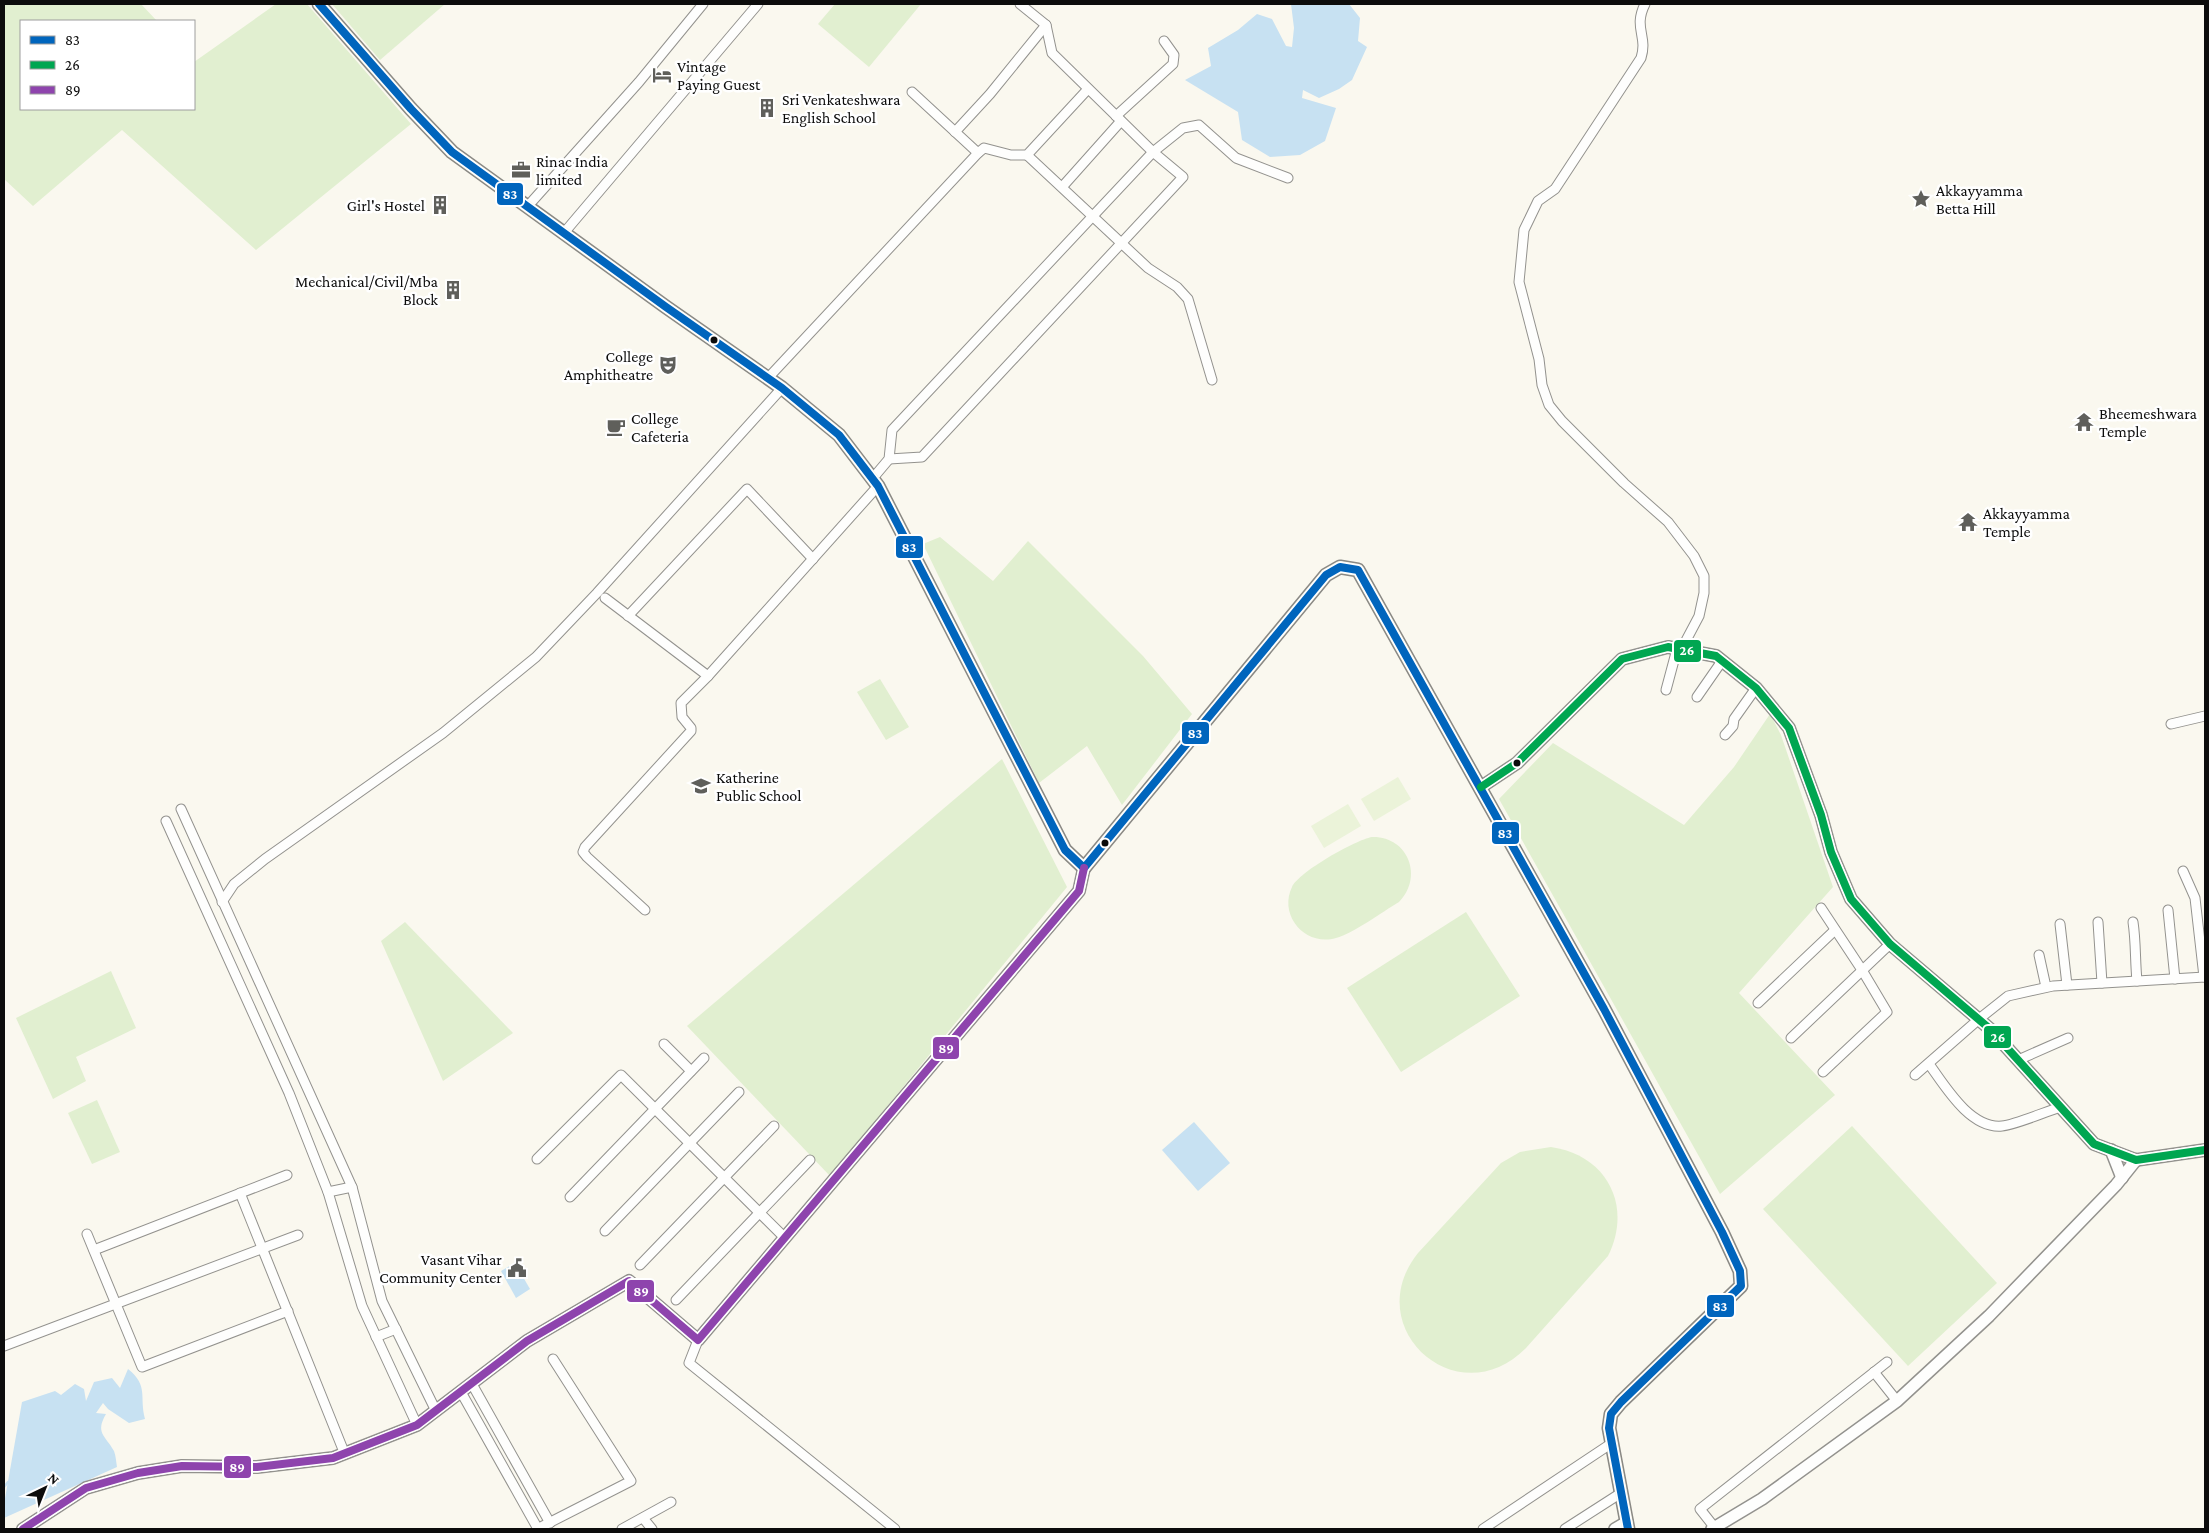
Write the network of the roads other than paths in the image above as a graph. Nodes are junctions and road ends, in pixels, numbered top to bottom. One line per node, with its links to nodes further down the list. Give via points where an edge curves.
1 (319, 4): 17 (main road, via 443,143)
2 (703, 4): 17 (street, via 640,82)
3 (758, 4): 19 (street)
4 (1020, 4): 6 (street)
5 (1645, 4): 29 (street, via 1639,16 1644,50 1641,58 1555,189 1538,201 1524,230 1519,282 1549,405 1624,483 1668,522 1694,556 1704,576 1699,616)
6 (1046, 25): 8 (street, via 1052,53); 11 (street)
7 (1164, 41): 10 (street, via 1174,55 1173,64)
8 (1088, 89): 10 (street); 14 (street)
9 (912, 92): 11 (street)
10 (1119, 118): 12 (street); 16 (street)
11 (955, 132): 13 (street)
12 (1153, 152): 15 (street, via 1183,128 1199,126 1236,158); 18 (street); 20 (street, via 1183,177)
13 (978, 153): 14 (street, via 984,148 1011,155); 21 (street)
14 (1027, 155): 16 (street)
15 (1288, 178)
16 (1063, 186): 18 (street)
17 (527, 207): 19 (main road)
18 (1093, 215): 20 (street); 24 (street, via 892,430)
19 (563, 234): 21 (main road)
20 (1122, 242): 22 (street, via 1148,268 1177,287 1188,300); 24 (street, via 922,457)
21 (768, 378): 23 (main road)
22 (1212, 380)
23 (782, 388): 25 (main road, via 839,435); 43 (street, via 536,657 442,733 265,859 234,884)
24 (889, 459): 25 (street)
25 (876, 482): 26 (street); 41 (main road, via 1065,850)
26 (813, 559): 28 (street, via 747,489); 31 (street)
27 (605, 598): 28 (street)
28 (628, 616): 31 (street)
29 (1679, 649): 30 (street, via 1716,656); 33 (street); 38 (street, via 1668,647 1622,659 1517,763)
30 (1722, 661): 32 (street); 34 (street)
31 (708, 676): 45 (street, via 681,703 682,717 691,731 584,849 587,857)
32 (1756, 688): 37 (street); 51 (street, via 1789,728 1831,852 1851,899)
33 (1666, 690)
34 (1697, 697)
35 (2205, 716): 36 (street)
36 (2171, 724)
37 (1725, 734)
38 (1480, 787): 41 (main road, via 1358,570 1340,567 1326,575); 111 (main road, via 1604,1009 1740,1271 1741,1286 1611,1414)
39 (181, 810): 43 (street)
40 (166, 821): 86 (street, via 289,1093)
41 (1084, 868): 92 (street, via 1079,891)
42 (2182, 871): 54 (street, via 2195,898)
43 (222, 902): 84 (street)
44 (1821, 908): 50 (street)
45 (644, 910)
46 (2168, 910): 55 (street)
47 (2098, 922): 57 (street)
48 (2132, 922): 56 (street)
49 (2060, 924): 58 (street)
50 (1835, 930): 53 (street); 60 (street)
51 (1890, 944): 53 (street); 61 (street)
52 (2039, 955): 59 (street)
53 (1862, 970): 62 (street); 69 (street, via 1887,1012)
54 (2204, 977): 55 (street)
55 (2175, 979): 56 (street)
56 (2137, 981): 57 (street)
57 (2102, 983): 58 (street)
58 (2067, 985): 59 (street)
59 (2046, 987): 61 (street, via 2008,996)
60 (1758, 1003)
61 (1979, 1019): 66 (street); 67 (street)
62 (1791, 1038)
63 (2068, 1038): 66 (street)
64 (664, 1044): 68 (street)
65 (704, 1058): 68 (street)
66 (2018, 1060): 72 (street)
67 (1929, 1064): 70 (street); 72 (street, via 1976,1120 2002,1126)
68 (691, 1071): 73 (street)
69 (1823, 1072)
70 (1915, 1076)
71 (739, 1092): 75 (street)
72 (2061, 1107): 76 (street, via 2094,1144)
73 (655, 1109): 75 (street); 78 (street, via 621,1075); 87 (street)
74 (774, 1126): 82 (street)
75 (689, 1143): 82 (street); 89 (street)
76 (2111, 1150): 80 (street); 83 (street)
77 (2205, 1150): 80 (street)
78 (537, 1159)
79 (810, 1160): 88 (street)
80 (2136, 1160): 83 (street)
81 (287, 1174): 85 (street)
82 (724, 1178): 88 (street); 95 (street)
83 (2122, 1178): 108 (street, via 1989,1316)
84 (352, 1187): 86 (street); 99 (street, via 382,1301)
85 (240, 1192): 93 (street); 94 (street)
86 (328, 1192): 100 (street, via 362,1306)
87 (570, 1197)
88 (760, 1213): 92 (street); 96 (street)
89 (605, 1231)
90 (87, 1234): 94 (street)
91 (298, 1235): 93 (street)
92 (785, 1238): 101 (street)
93 (263, 1249): 97 (street); 98 (street)
94 (94, 1250): 97 (street)
95 (640, 1265)
96 (676, 1300)
97 (116, 1305): 98 (street, via 142,1367); 102 (street)
98 (288, 1311): 112 (street)
99 (396, 1329): 100 (street); 109 (street)
100 (376, 1337): 110 (street)
101 (698, 1340): 106 (street, via 629,1281 527,1341); 118 (street, via 689,1364)
102 (4, 1346)
103 (553, 1359): 116 (street, via 631,1481)
104 (1887, 1362): 105 (street)
105 (1874, 1372): 108 (street); 119 (street, via 1700,1509)
106 (472, 1384): 107 (street); 116 (street)
107 (461, 1392): 109 (street); 121 (street)
108 (1897, 1401): 119 (street, via 1762,1499)
109 (436, 1411): 110 (street)
110 (417, 1425): 112 (street)
111 (1612, 1443): 113 (main road); 124 (street)
112 (344, 1452): 120 (street, via 333,1458 257,1468 182,1466 138,1473 86,1488)
113 (1621, 1493): 117 (main road); 125 (street)
114 (671, 1502): 115 (street)
115 (643, 1518): 122 (street); 123 (street)
116 (550, 1523): 121 (street)
117 (1627, 1526): 126 (street)
118 (891, 1528)
119 (1714, 1528)
120 (22, 1529)
121 (538, 1529)
122 (622, 1529)
123 (652, 1529)
124 (1483, 1529)
125 (1565, 1529)
126 (1615, 1529)

